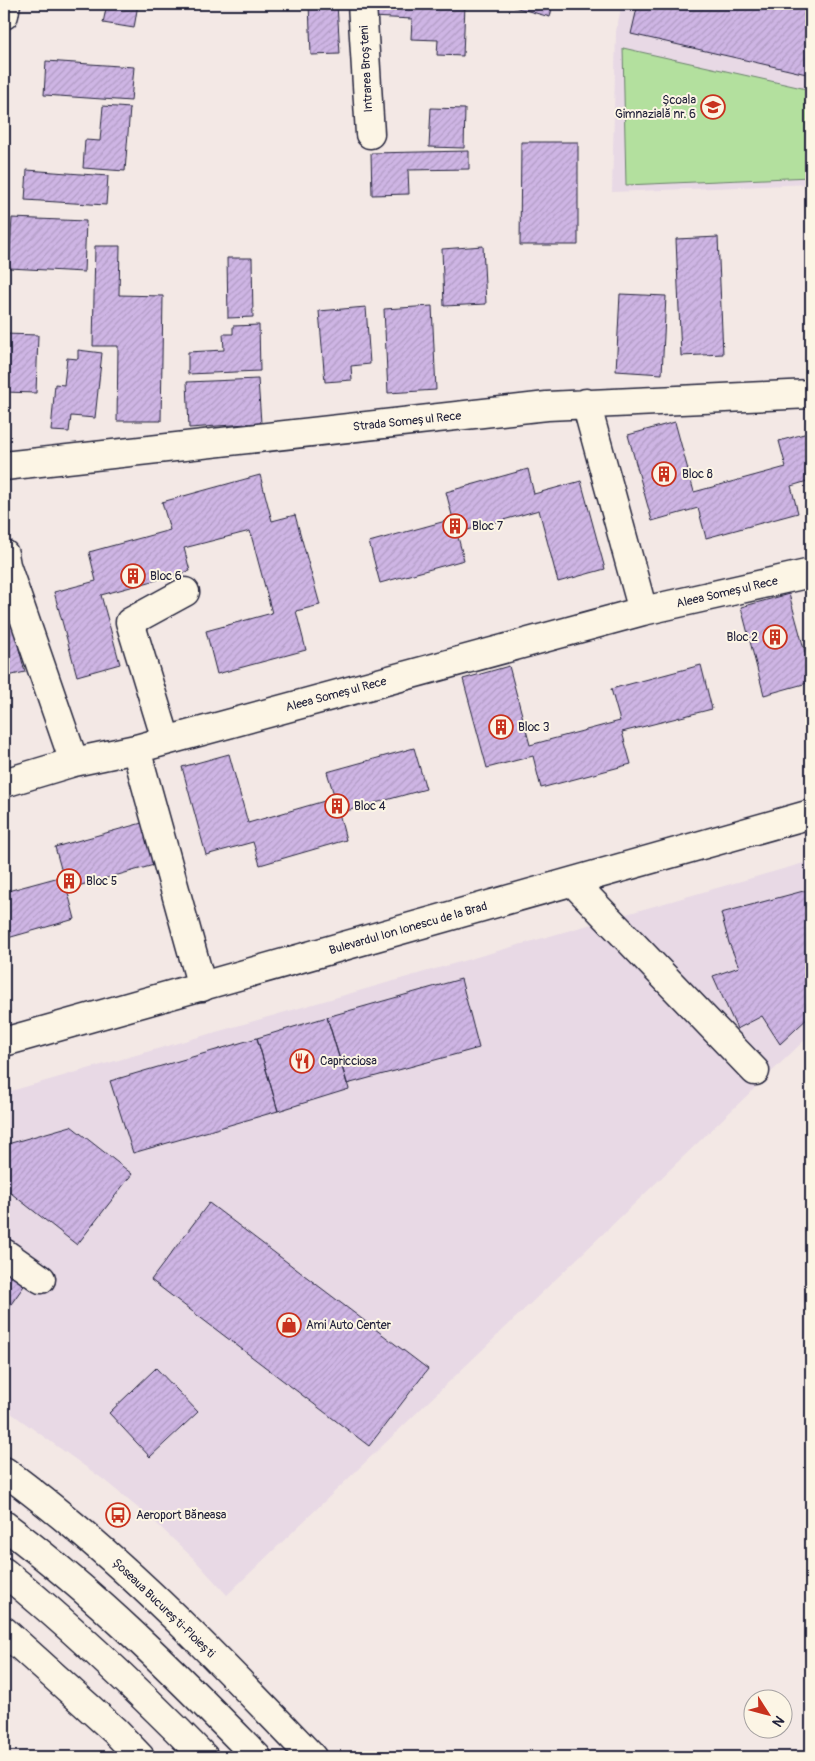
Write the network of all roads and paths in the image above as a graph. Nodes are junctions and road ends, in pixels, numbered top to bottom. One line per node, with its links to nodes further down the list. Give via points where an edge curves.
1 (6, 4): 3 (main road)
2 (362, 4): 4 (main road, Intrarea Broșteni)
3 (4, 14)
4 (370, 134)
5 (811, 394): 6 (main road, Strada Someșul Rece)
6 (586, 403): 7 (main road, Strada Someșul Rece); 11 (main road)
7 (4, 466)
8 (4, 554): 14 (main road)
9 (811, 573): 11 (main road, Aleea Someșul Rece)
10 (185, 592): 12 (main road, via 130,622)
11 (642, 611): 12 (main road, Aleea Someșul Rece)
12 (166, 740): 13 (main road, Aleea Someșul Rece)
13 (136, 749): 14 (main road, Aleea Someșul Rece); 18 (main road)
14 (74, 762): 15 (main road, Aleea Someșul Rece)
15 (4, 783)
16 (811, 814): 17 (main road, Bulevardul Ion Ionescu de la Brad)
17 (573, 882): 18 (main road, Bulevardul Ion Ionescu de la Brad); 20 (main road)
18 (202, 986): 19 (main road, Bulevardul Ion Ionescu de la Brad)
19 (4, 1042)
20 (754, 1071)
21 (4, 1253): 22 (main road)
22 (41, 1279)
23 (4, 1471): 27 (main road, Șoseaua București-Ploiești, via 111,1557 195,1636)
24 (4, 1525): 30 (main road, via 117,1619)
25 (4, 1572): 29 (main road, via 93,1648)
26 (4, 1631): 28 (main road)
27 (307, 1752): 31 (main road)
28 (140, 1757)
29 (204, 1757)
30 (257, 1757)
31 (328, 1757)

